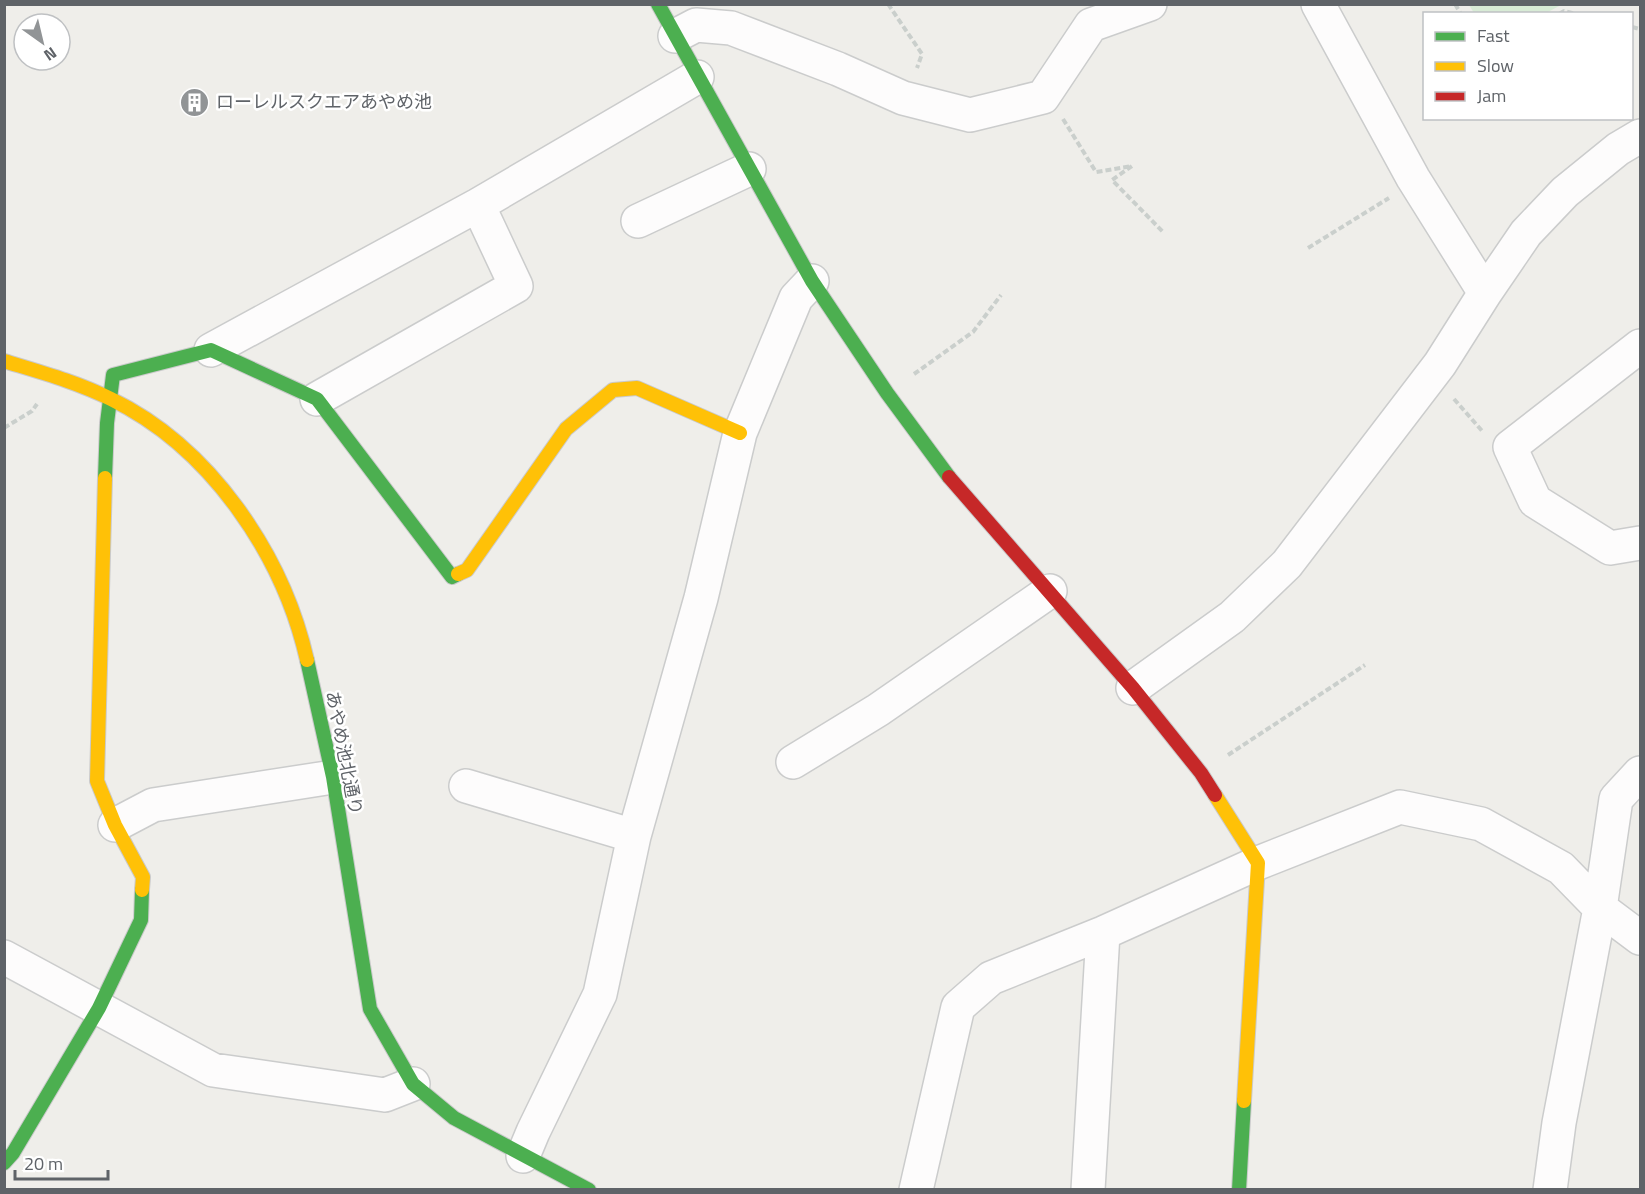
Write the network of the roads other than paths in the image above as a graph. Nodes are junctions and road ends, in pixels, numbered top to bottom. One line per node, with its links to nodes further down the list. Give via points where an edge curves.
1 (658, 4): 5 (street)
2 (1150, 4): 4 (street)
3 (1318, 4): 12 (street, via 1416,182)
4 (1083, 15): 5 (street, via 1043,97 970,115 903,98 731,28 696,25)
5 (675, 36): 6 (street)
6 (697, 77): 8 (street); 9 (street)
7 (1641, 136): 12 (street, via 1618,149 1565,192 1526,233)
8 (749, 169): 10 (street); 11 (street)
9 (478, 205): 14 (street); 17 (street, via 516,286)
10 (638, 220)
11 (812, 281): 18 (street, via 796,298); 20 (street, via 951,480)
12 (1485, 293): 21 (street, via 1440,364 1287,564 1232,617)
13 (1641, 346): 19 (street, via 1510,447 1535,501 1611,548)
14 (211, 350): 16 (street, via 113,375); 17 (street)
15 (4, 361): 16 (street, あやめ池北通り, via 59,377)
16 (112, 399): 24 (street, あやめ池北通り, via 185,449 255,532 280,579 303,644); 26 (street, via 107,423 97,781)
17 (317, 399): 18 (street, via 452,577 467,570 566,429 613,390 637,388)
18 (740, 433): 27 (street, via 701,598)
19 (1641, 543)
20 (1050, 591): 21 (street); 22 (street, via 878,710)
21 (1133, 688): 28 (street, via 1201,773)
22 (793, 762)
23 (1641, 773): 29 (street, via 1616,799)
24 (333, 777): 26 (street, via 153,805); 34 (street, あやめ池北通り, via 370,1009)
25 (466, 786): 27 (street)
26 (115, 825): 33 (street, via 142,877 141,920)
27 (634, 836): 35 (street, via 600,994)
28 (1258, 863): 29 (street, via 1400,807 1481,824 1561,868); 30 (street); 40 (street)
29 (1600, 908): 31 (street); 41 (street)
30 (1103, 933): 38 (street, via 991,978 958,1007); 39 (street)
31 (1641, 938)
32 (4, 957): 33 (street)
33 (99, 1008): 34 (street, via 213,1071 386,1095); 36 (street)
34 (414, 1084): 35 (street, あやめ池北通り, via 454,1118)
35 (523, 1156): 37 (street, あやめ池北通り)
36 (4, 1163)
37 (589, 1190)
38 (916, 1190)
39 (1088, 1190)
40 (1239, 1190)
41 (1550, 1190)

